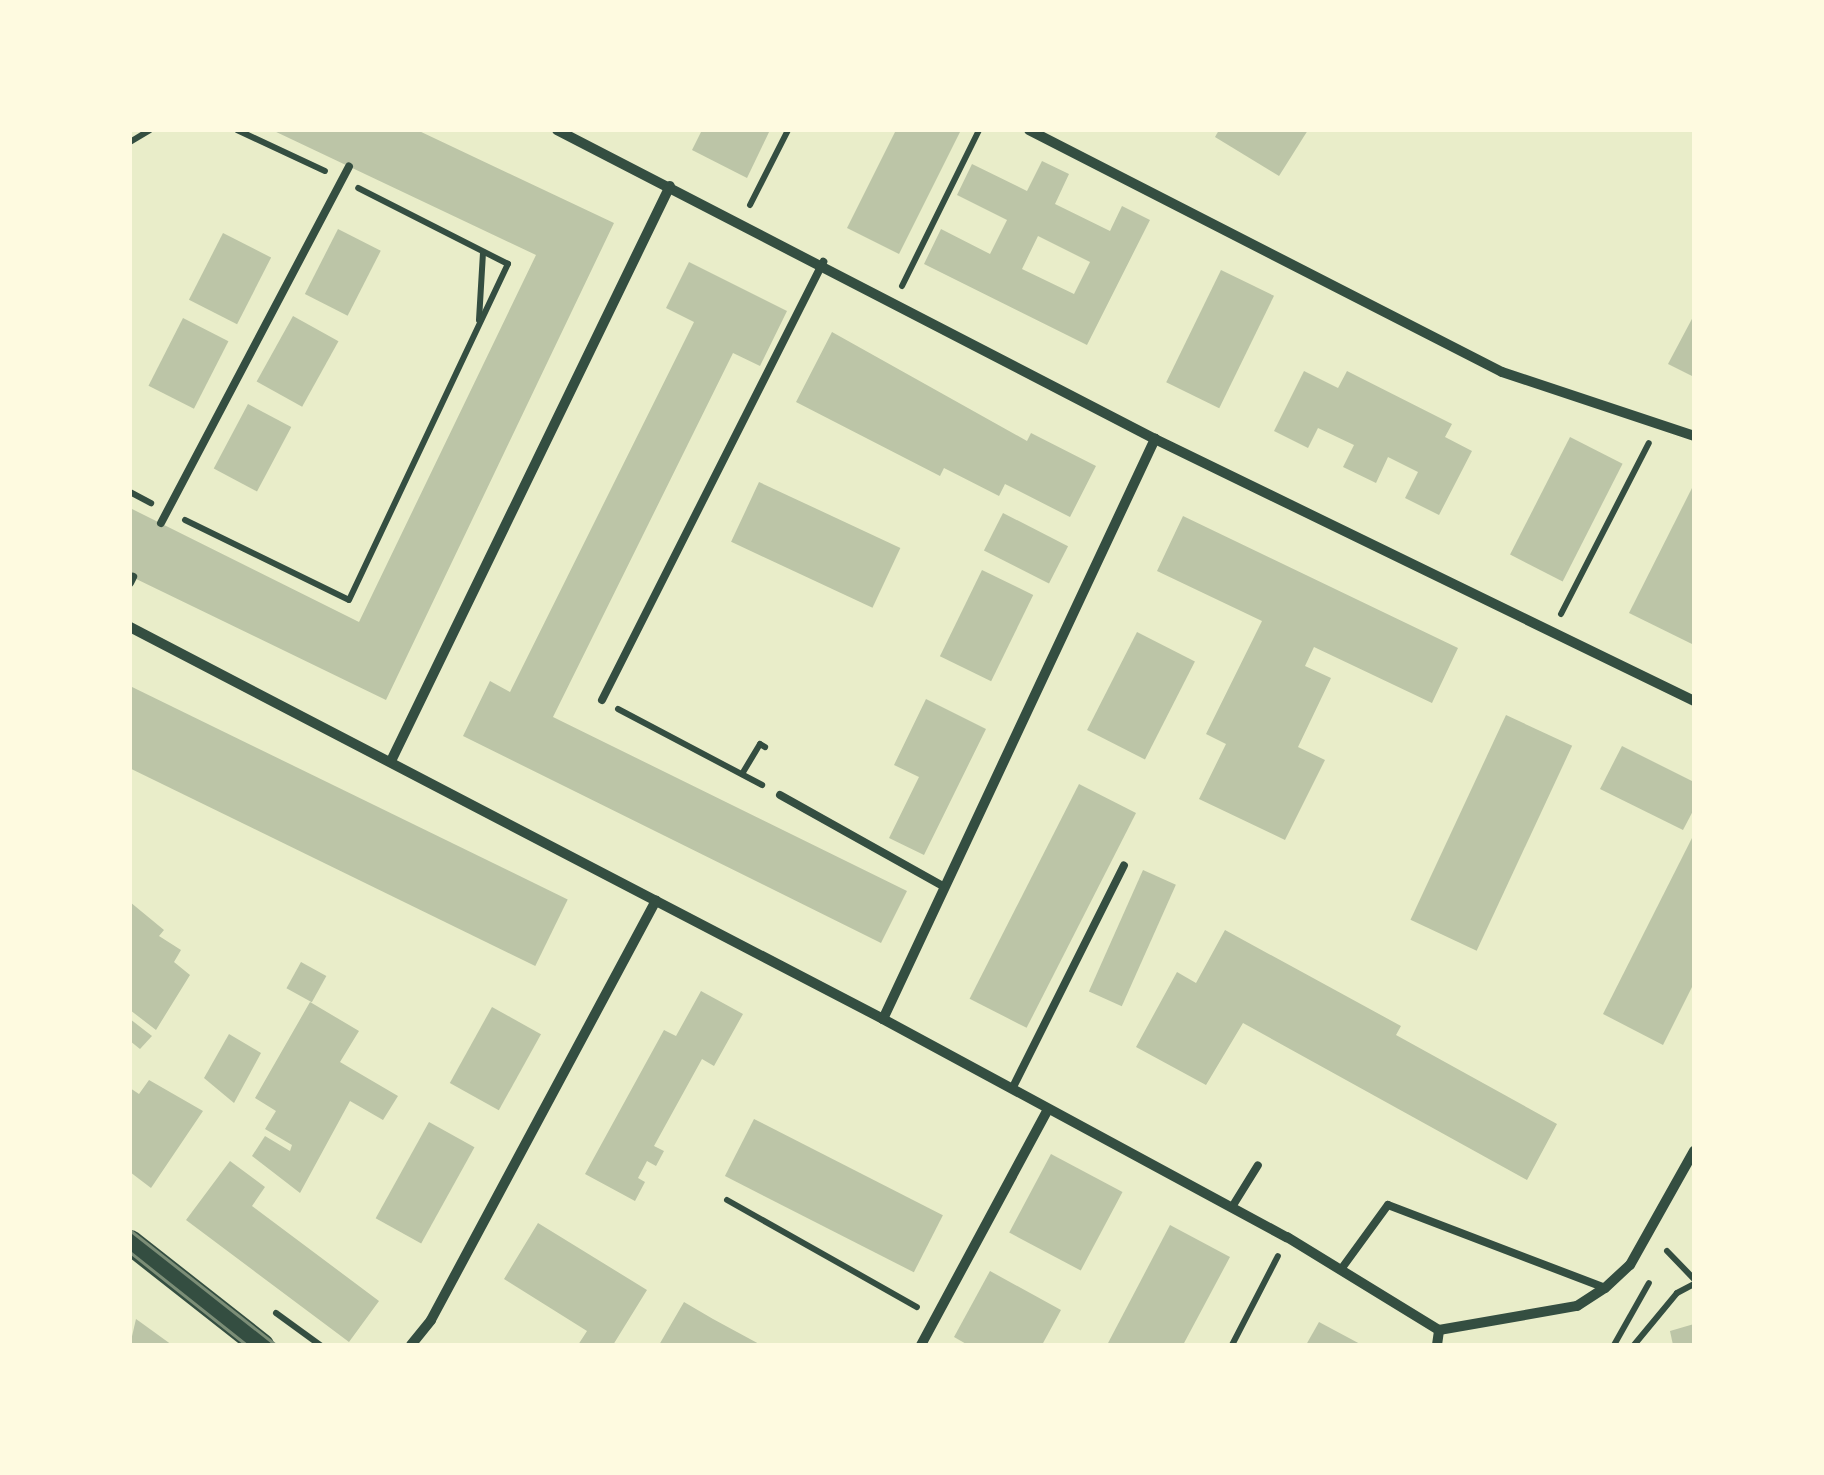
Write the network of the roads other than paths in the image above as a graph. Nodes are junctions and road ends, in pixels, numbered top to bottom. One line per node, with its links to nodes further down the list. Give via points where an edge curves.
1 (557, 130): 4 (street)
2 (1029, 130): 6 (street, via 1502,372)
3 (350, 167): 8 (lane)
4 (670, 186): 5 (street); 12 (street)
5 (823, 262): 7 (street); 10 (lane)
6 (1694, 436)
7 (1154, 439): 11 (street); 15 (street)
8 (161, 524)
9 (130, 627): 12 (street)
10 (602, 700)
11 (1694, 701)
12 (392, 761): 16 (street)
13 (780, 795): 15 (lane)
14 (1124, 865): 18 (lane)
15 (944, 886): 17 (street)
16 (656, 902): 17 (street); 28 (street, via 431,1320)
17 (884, 1019): 18 (street)
18 (1012, 1089): 19 (street)
19 (1048, 1109): 22 (street); 29 (street)
20 (1694, 1151): 25 (street, via 1630,1265)
21 (1258, 1165): 22 (lane)
22 (1232, 1207): 24 (street)
23 (130, 1242): 27 (main road)
24 (1342, 1268): 25 (lane, via 1388,1205); 26 (street)
25 (1605, 1288): 26 (street, via 1577,1306)
26 (1439, 1330): 30 (street)
27 (261, 1345)
28 (411, 1345)
29 (921, 1345)
30 (1437, 1345)

